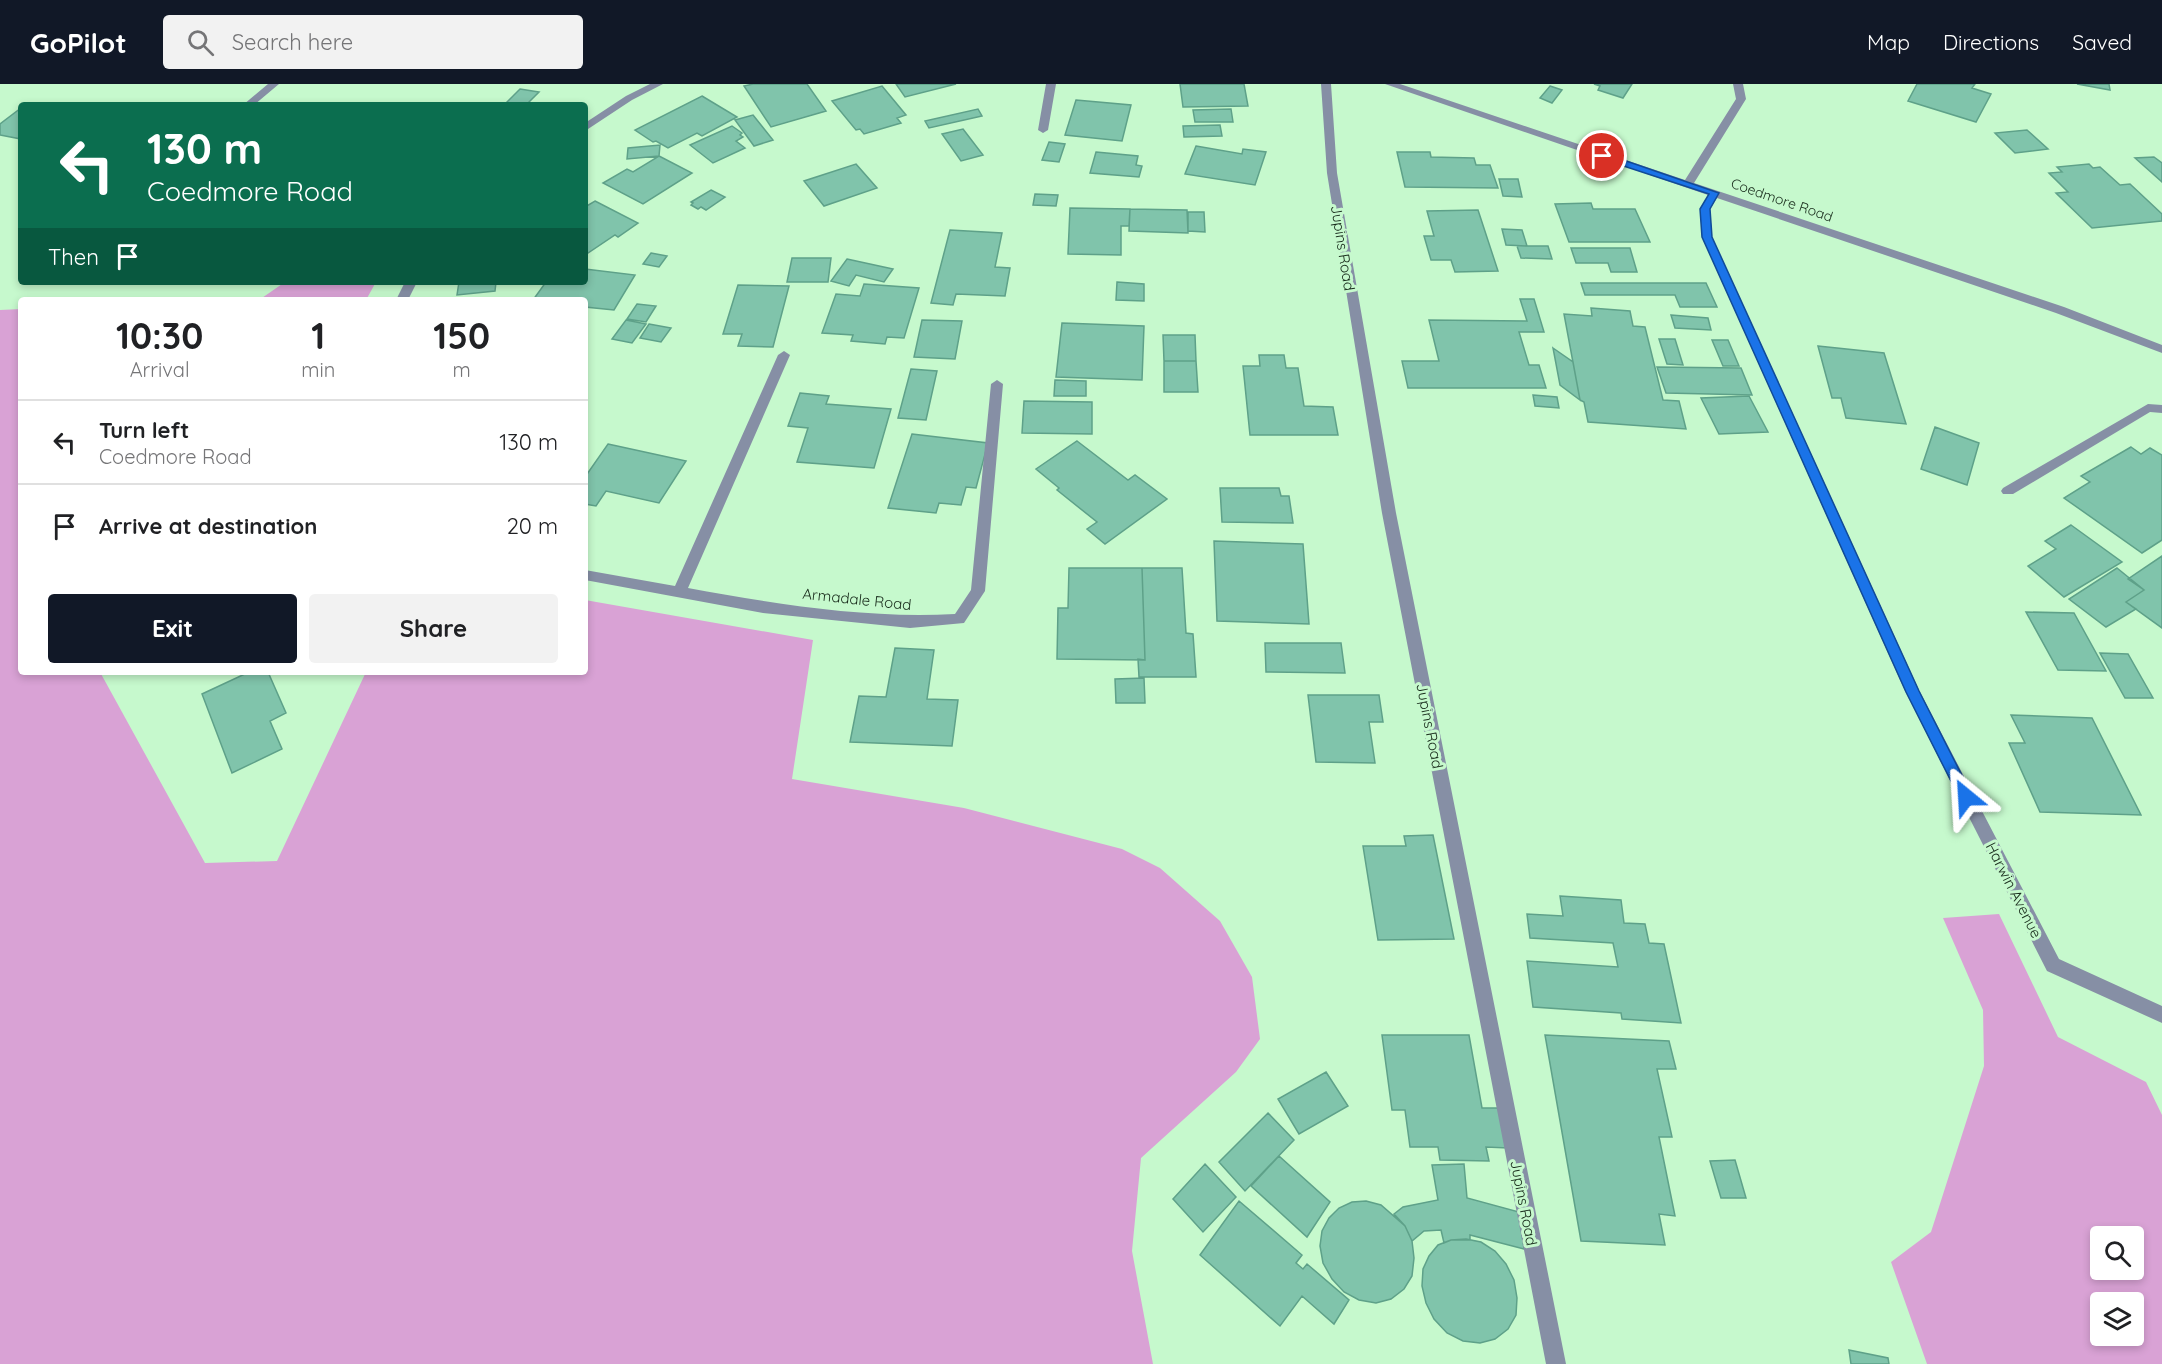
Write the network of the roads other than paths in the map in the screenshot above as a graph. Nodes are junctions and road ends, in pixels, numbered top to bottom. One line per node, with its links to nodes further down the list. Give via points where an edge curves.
1 (274, 84): 7 (street)
2 (658, 84): 8 (street, via 629,98)
3 (1052, 84): 9 (street)
4 (1326, 84): 20 (street, Jupins Road, via 1332,173 1389,513)
5 (1390, 84): 10 (street, Coedmore Road)
6 (1738, 84): 10 (street, via 1741,99)
7 (252, 102)
8 (588, 127)
9 (1043, 130)
10 (1688, 184): 11 (street, Coedmore Road)
11 (1714, 193): 12 (street, Coedmore Road, via 2049,306); 19 (street, Harwin Avenue, via 1705,209 1707,237 1912,692 2053,965)
12 (2162, 349)
13 (784, 355): 18 (street)
14 (997, 384): 18 (street, Armadale Road, via 978,591 959,620 910,622 763,607)
15 (2162, 409): 16 (street, via 2148,408)
16 (2008, 491)
17 (588, 576): 18 (street, Armadale Road)
18 (679, 592)
19 (2162, 1016)
20 (1556, 1364)

